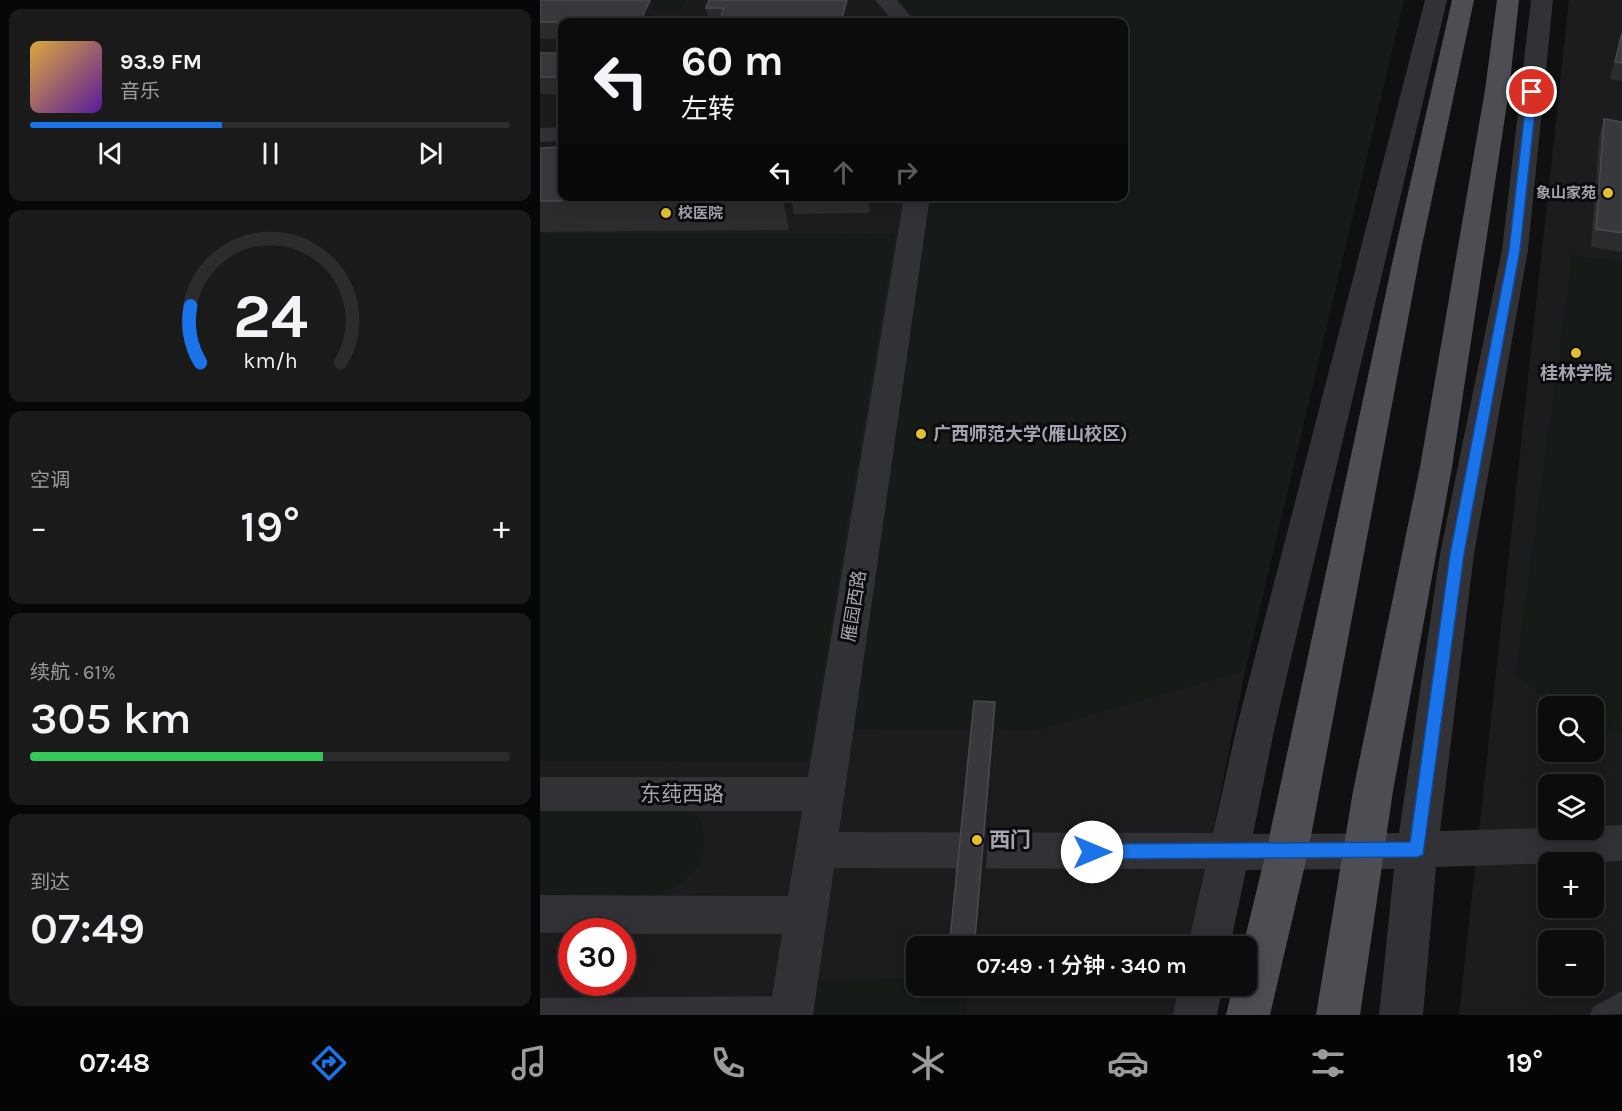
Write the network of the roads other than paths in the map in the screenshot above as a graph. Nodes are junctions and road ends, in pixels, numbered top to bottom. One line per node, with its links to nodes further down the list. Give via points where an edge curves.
1 (886, 0): 6 (street)
2 (1436, 0): 15 (street, via 1256,726)
3 (1463, 0): 16 (main road, via 1408,250)
4 (1508, 0): 17 (main road, via 1436,467)
5 (1542, 0): 14 (street, via 1515,250 1457,554)
6 (901, 18)
7 (558, 134): 8 (street)
8 (540, 135)
9 (916, 201): 11 (street, 雁园西路)
10 (540, 794): 11 (street, 东莼西路)
11 (825, 794): 13 (street, 雁园西路)
12 (1622, 843): 14 (street)
13 (817, 850): 15 (street); 19 (street, 雁园西路)
14 (1417, 850): 17 (street); 28 (street)
15 (1229, 852): 16 (street); 20 (street)
16 (1287, 852): 17 (street); 26 (main road)
17 (1363, 852): 27 (main road)
18 (540, 914): 19 (street)
19 (807, 915): 24 (street, 雁园西路)
20 (1211, 936)
21 (1199, 996): 25 (street)
22 (1622, 1002): 29 (lane)
23 (540, 1009): 24 (lane)
24 (792, 1011)
25 (1195, 1015)
26 (1248, 1015)
27 (1338, 1015)
28 (1401, 1015)
29 (1601, 1015)

